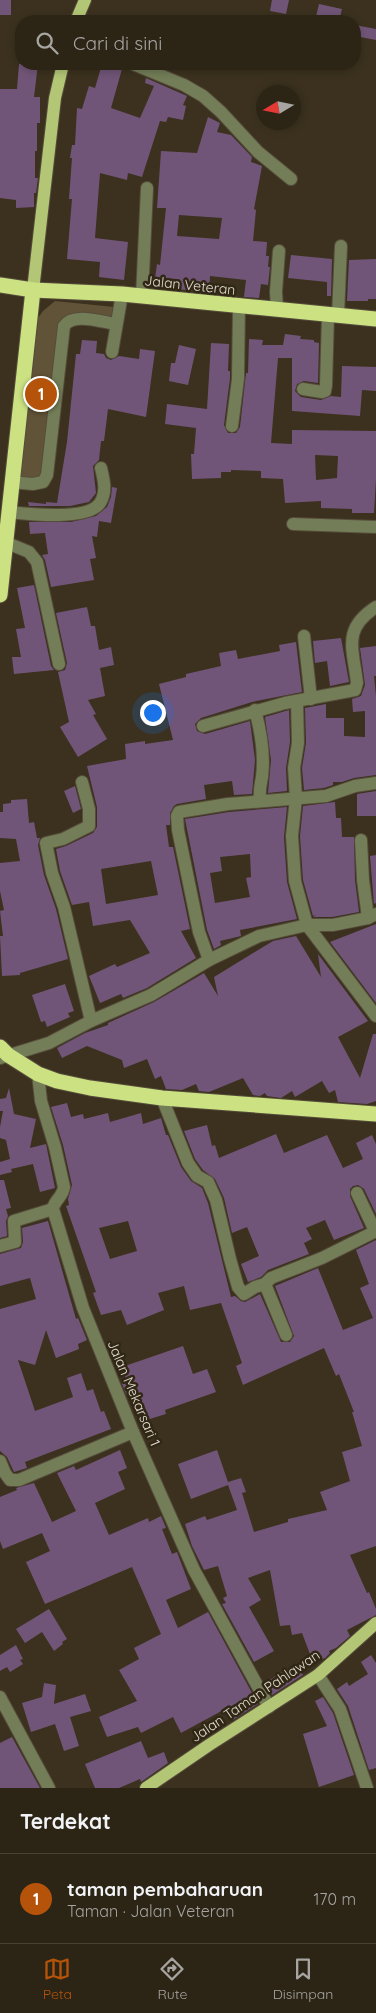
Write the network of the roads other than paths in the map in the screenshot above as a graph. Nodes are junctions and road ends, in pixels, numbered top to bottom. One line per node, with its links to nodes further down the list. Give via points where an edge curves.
1 (85, 0): 2 (main road)
2 (79, 15)
3 (62, 70): 10 (main road, via 55,98)
4 (148, 70): 5 (street, via 202,96 258,152)
5 (291, 179)
6 (147, 188): 12 (street)
7 (341, 246): 15 (street)
8 (279, 251): 14 (street)
9 (0, 285): 10 (highway, Jalan Veteran)
10 (33, 290): 11 (highway, Jalan Veteran); 22 (highway)
11 (122, 294): 12 (highway, Jalan Veteran); 17 (street)
12 (142, 297): 13 (highway, Jalan Veteran)
13 (239, 306): 14 (highway, Jalan Veteran); 20 (street, via 238,379)
14 (277, 310): 15 (highway, Jalan Veteran)
15 (333, 316): 16 (highway, Jalan Veteran); 19 (street, via 325,391)
16 (376, 319)
17 (116, 324): 18 (street); 22 (street, via 75,318 64,326 47,475 42,482 34,484)
18 (112, 352)
19 (303, 389)
20 (232, 426)
21 (102, 468): 23 (street, via 103,496 91,510 65,515)
22 (11, 482): 23 (highway)
23 (9, 512): 26 (highway)
24 (293, 524): 25 (street)
25 (376, 527)
26 (5, 534): 27 (highway); 30 (street, via 38,562)
27 (0, 595)
28 (376, 607): 31 (street, via 360,620 352,636 355,690)
29 (304, 636): 31 (street)
30 (59, 664)
31 (311, 699): 32 (street)
32 (297, 702): 33 (street); 37 (street)
33 (254, 710): 34 (street); 38 (street, via 262,740)
34 (203, 726)
35 (82, 782): 44 (street, via 89,809 89,826 63,839 46,843)
36 (376, 784): 37 (street, via 355,786 326,796)
37 (296, 798): 38 (street); 41 (street, via 292,836 295,882)
38 (260, 801): 42 (street, via 177,814 196,917)
39 (361, 840): 40 (street, via 362,880)
40 (372, 916): 41 (street, via 333,926)
41 (307, 925): 42 (street, via 259,936); 43 (street)
42 (209, 960): 44 (street, via 151,995)
43 (376, 1016)
44 (91, 1020): 45 (street, via 49,1043)
45 (3, 1054): 46 (highway)
46 (38, 1074): 47 (highway, via 90,1088); 50 (street, via 41,1101 64,1187 64,1193)
47 (162, 1098): 48 (highway); 53 (street, via 188,1163 197,1176 208,1182 216,1200 230,1260 242,1294)
48 (376, 1114)
49 (357, 1194): 51 (street)
50 (53, 1209): 52 (street, via 14,1221 15,1242); 55 (street, Jalan Mekarsari 1, via 83,1308)
51 (376, 1231): 53 (street, via 322,1258 271,1278)
52 (0, 1246)
53 (265, 1284): 54 (street)
54 (286, 1335)
55 (133, 1432): 56 (street, via 19,1480 10,1480); 60 (street, Jalan Mekarsari 1, via 194,1570)
56 (0, 1461)
57 (376, 1622): 58 (main road, Jalan Taman Pahlawan)
58 (318, 1675): 60 (main road, Jalan Taman Pahlawan); 63 (street, via 340,1709)
59 (0, 1697): 61 (street)
60 (269, 1708): 62 (main road, Jalan Taman Pahlawan)
61 (49, 1788)
62 (146, 1788)
63 (367, 1788)

